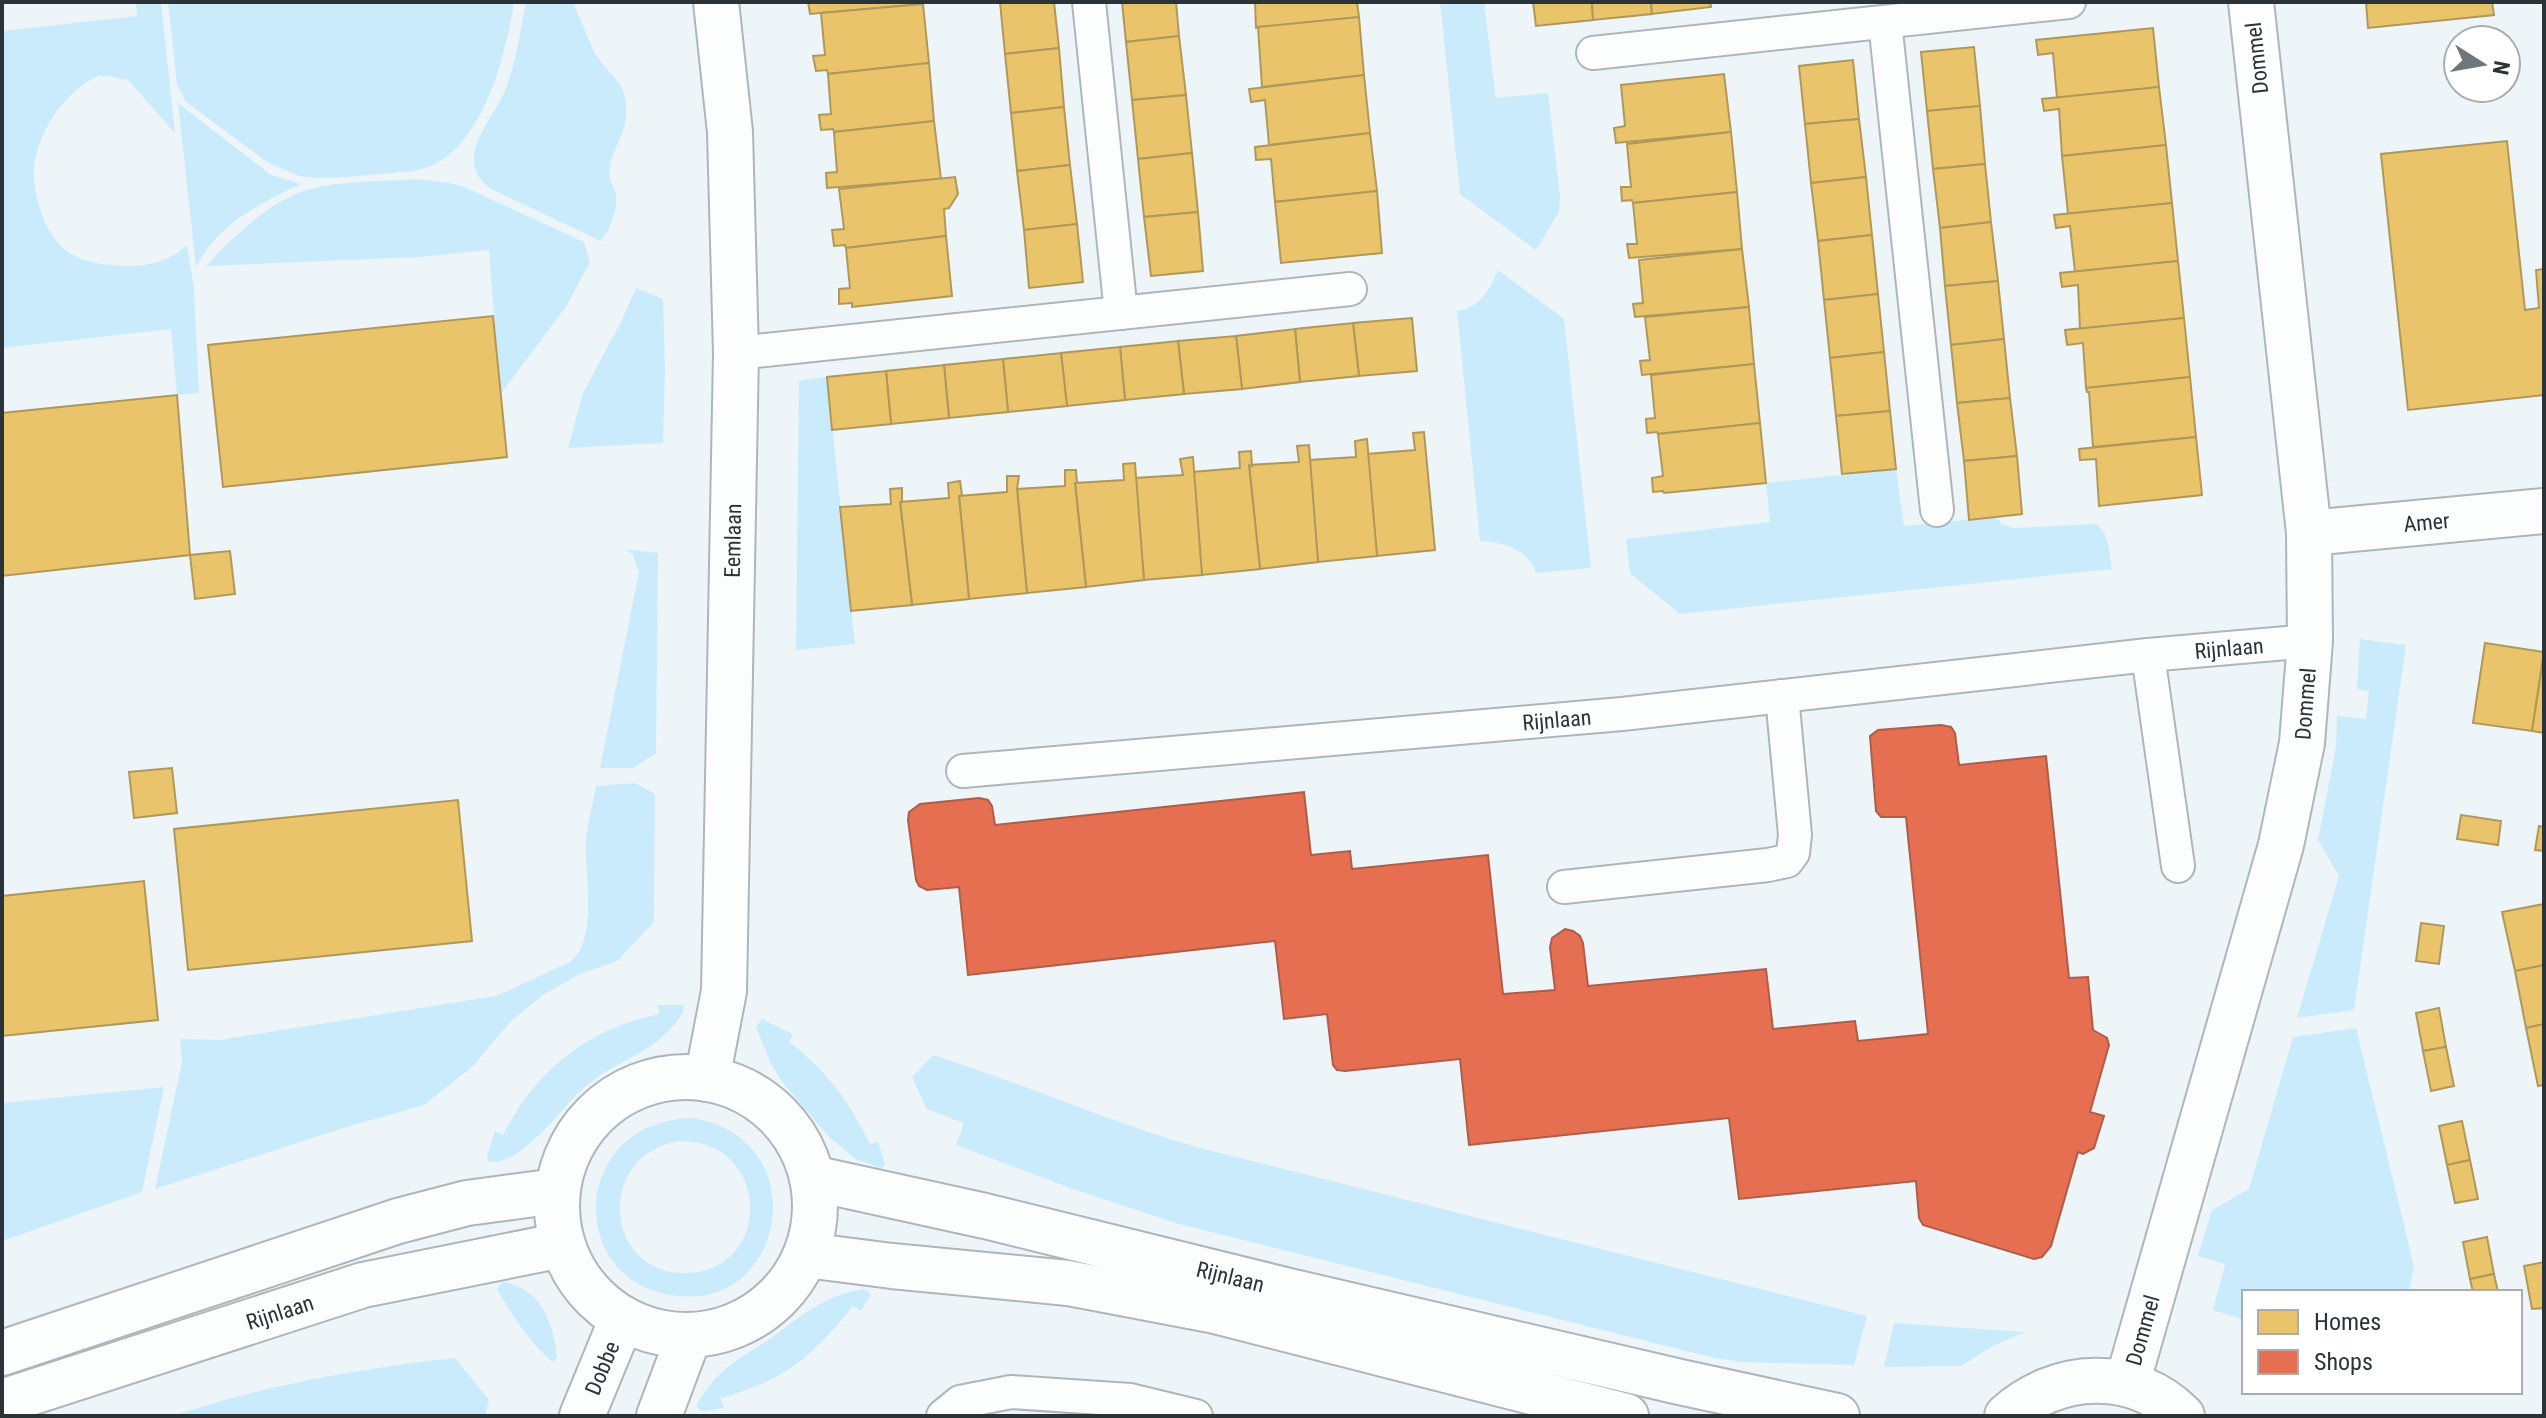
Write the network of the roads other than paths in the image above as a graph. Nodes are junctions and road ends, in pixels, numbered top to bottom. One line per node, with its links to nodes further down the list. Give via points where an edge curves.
1 (716, 2): 9 (street, Eemlaan, via 730,132)
2 (1089, 2): 8 (lane)
3 (2069, 2): 5 (lane)
4 (2251, 2): 12 (street, Dommel)
5 (1885, 22): 6 (lane); 10 (lane)
6 (1593, 53)
7 (1350, 289): 8 (lane)
8 (1121, 313): 9 (lane)
9 (736, 353): 19 (street, Eemlaan, via 724,991)
10 (1937, 510)
11 (2544, 511): 12 (street, Amer)
12 (2309, 533): 13 (street, Dommel)
13 (2310, 641): 14 (lane, Rijnlaan); 27 (street, Dommel, via 2302,743 2281,845)
14 (2148, 655): 15 (lane, Rijnlaan); 17 (lane)
15 (1782, 696): 16 (lane, Rijnlaan); 18 (lane, via 1795,835 1787,861)
16 (963, 771)
17 (2178, 866)
18 (1564, 887)
19 (707, 1079): 20 (street, via 755,1097 775,1113 791,1131); 21 (street, via 684,1077 638,1086 599,1110 578,1137)
20 (812, 1178): 23 (street, via 813,1230); 35 (street, Rijnlaan)
21 (557, 1191): 22 (street); 26 (street, via 467,1203 398,1221)
22 (562, 1245): 24 (street, via 585,1287); 28 (street, Rijnlaan, via 363,1285)
23 (806, 1255): 25 (street, via 779,1297 759,1312 738,1325); 34 (street, Rijnlaan, via 1068,1283 1215,1311)
24 (622, 1319): 25 (street, via 655,1332); 30 (street, Dobbe)
25 (689, 1336): 31 (street)
26 (2, 1353)
27 (2127, 1384): 36 (street, via 2071,1382 2043,1390); 37 (street)
28 (2, 1402)
29 (1126, 1408): 32 (lane, via 1011,1392 960,1402); 33 (lane)
30 (582, 1416)
31 (659, 1416)
32 (943, 1416)
33 (1196, 1416)
34 (1626, 1416)
35 (1837, 1416)
36 (2007, 1416)
37 (2182, 1416)

